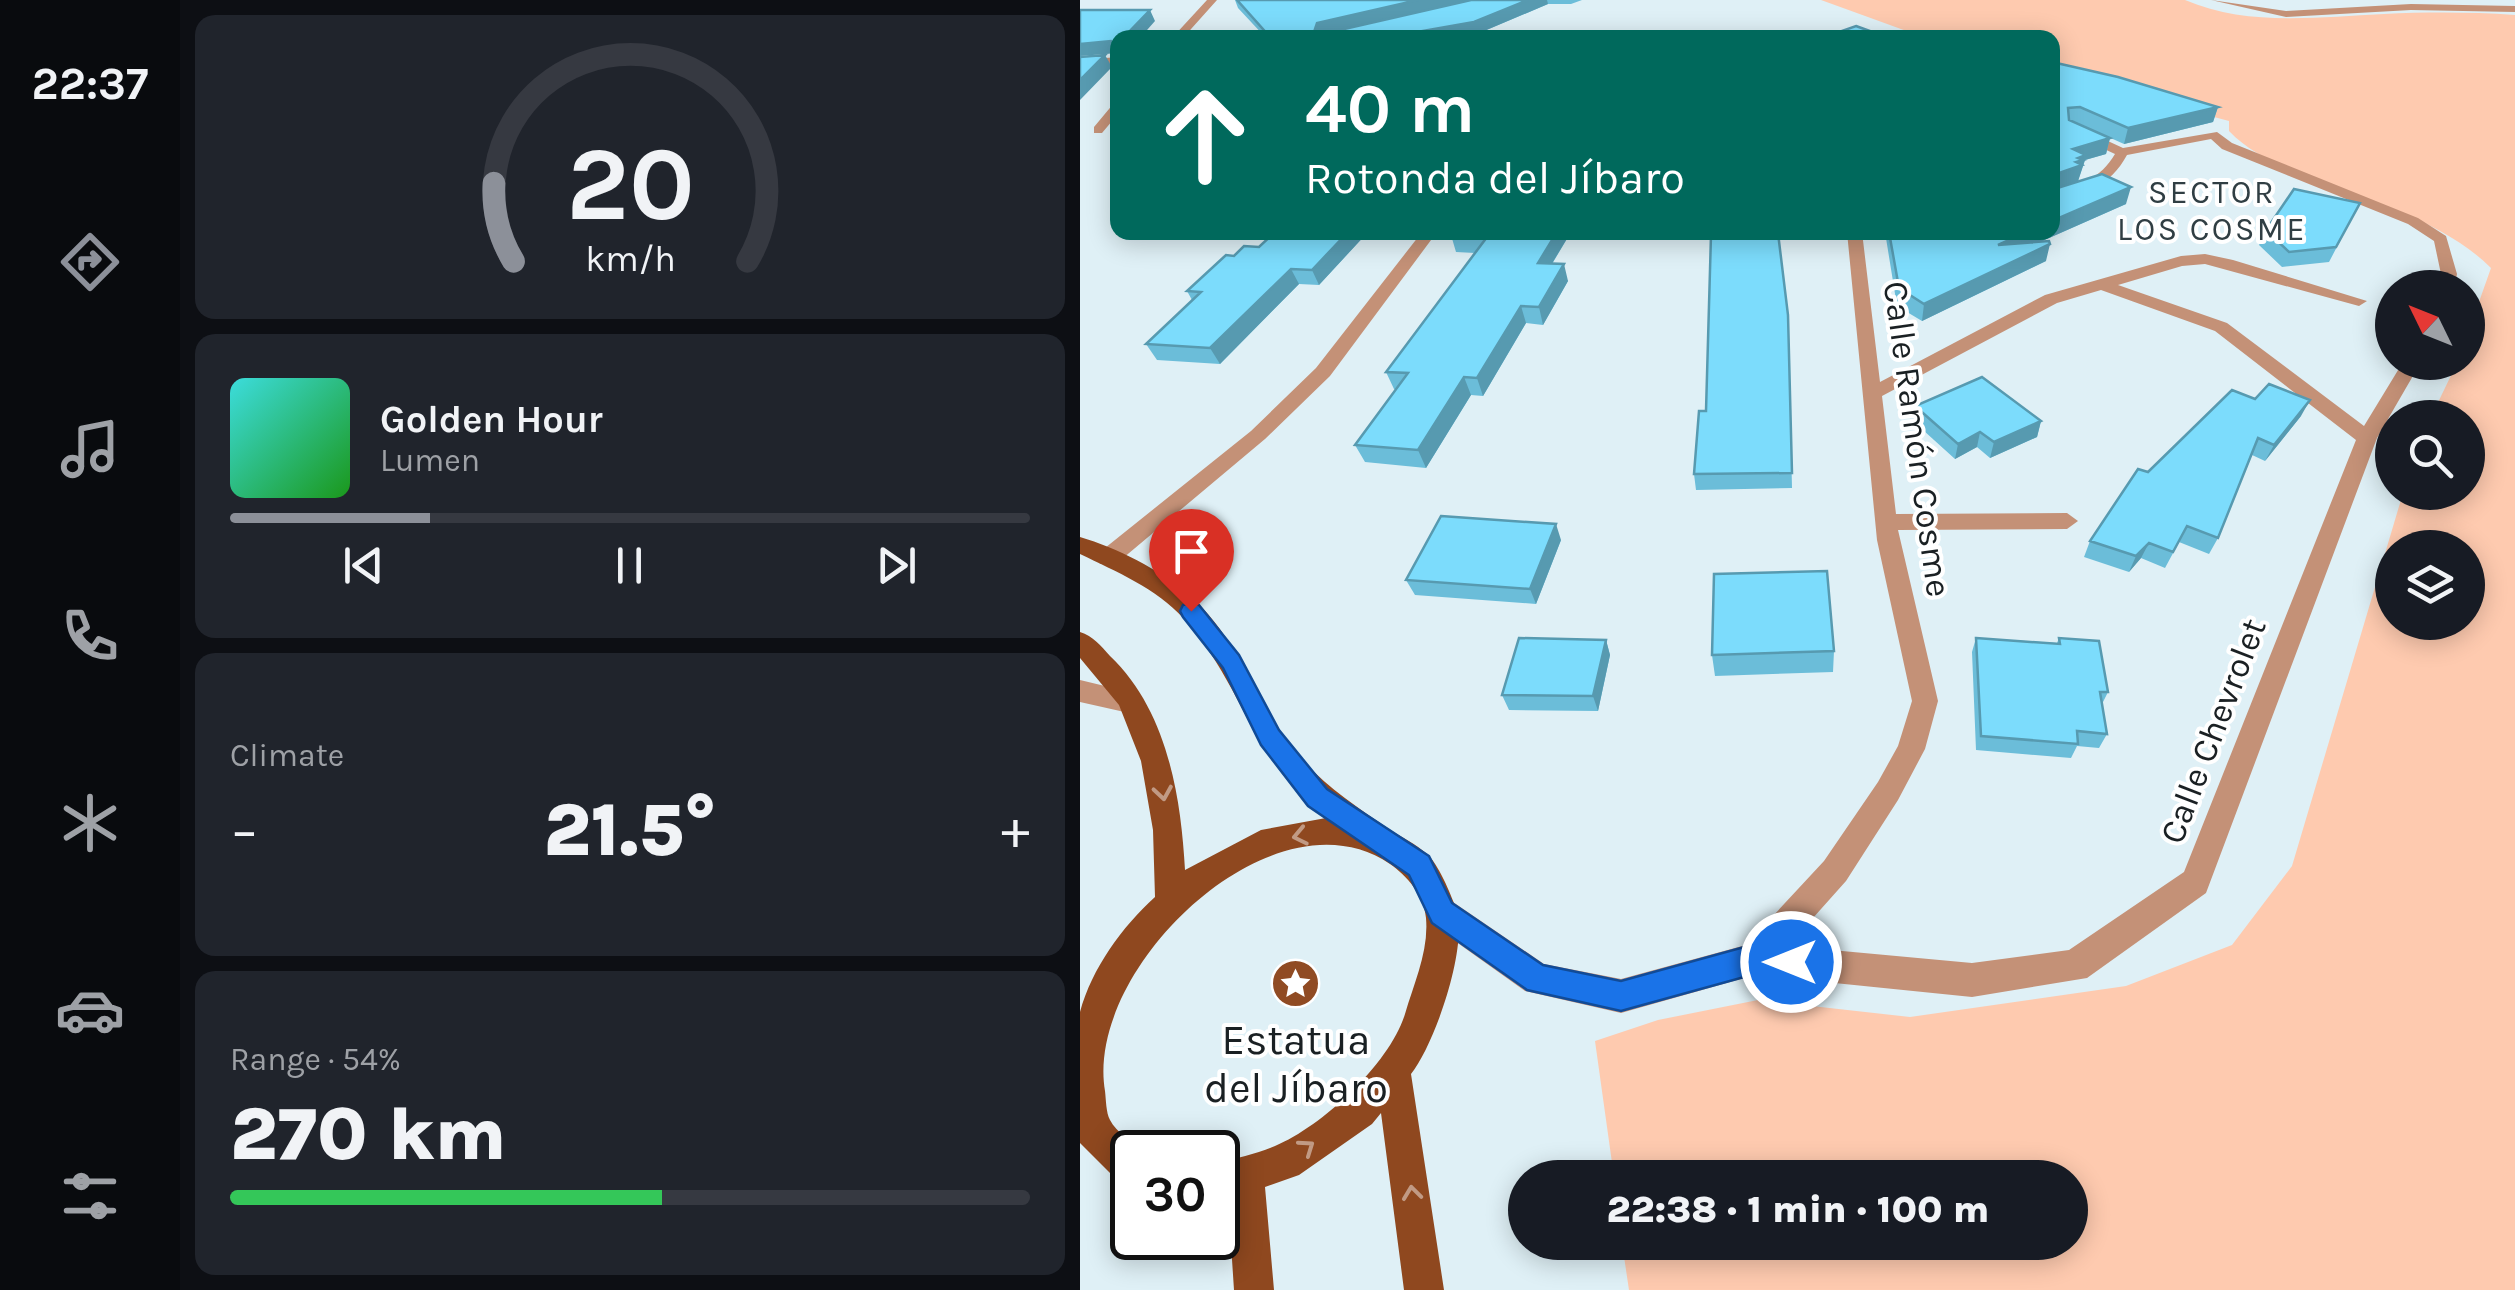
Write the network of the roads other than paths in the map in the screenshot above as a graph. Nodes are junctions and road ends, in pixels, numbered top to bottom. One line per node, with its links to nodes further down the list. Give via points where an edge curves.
1 (1212, 0): 4 (street)
2 (2216, 0): 3 (street, via 2286,14)
3 (2515, 9)
4 (1184, 30)
5 (1110, 61): 6 (street)
6 (1080, 63)
7 (1110, 116): 9 (street)
8 (2071, 129): 10 (street)
9 (1098, 130)
10 (2122, 152): 11 (street, via 2108,178); 14 (street, via 2213,135 2413,221 2441,239)
11 (2060, 198)
12 (1424, 240): 23 (street, via 1323,372 1258,435)
13 (1855, 240): 18 (street, Calle Ramón Cosme)
14 (2448, 270)
15 (2106, 286): 16 (street, via 2205,259); 18 (street, via 2051,298); 19 (street, via 2222,327)
16 (2359, 300)
17 (2401, 380): 19 (street, Calle Chevrolet)
18 (1872, 394): 21 (street, Calle Ramón Cosme)
19 (2367, 438): 30 (street, Calle Chevrolet, via 2195,882 2075,966 1972,980)
20 (2067, 521): 21 (street)
21 (1886, 522): 30 (street, Calle Ramón Cosme, via 1925,701 1888,791 1835,871)
22 (1080, 545): 23 (main road)
23 (1108, 558): 27 (main road, via 1166,588 1191,611 1231,662 1270,738 1318,798)
24 (1080, 642): 26 (main road)
25 (1080, 691): 26 (street)
26 (1129, 702): 28 (main road, one-way to 28, via 1157,758)
27 (1377, 838): 28 (main road, one-way to 28, via 1322,831 1261,844 1198,879); 29 (main road, via 1419,866)
28 (1172, 903): 31 (main road, via 1142,930 1100,996)
29 (1442, 913): 30 (street, Calle Chevrolet, via 1537,979 1621,996); 32 (main road, via 1431,992 1413,1044)
30 (1755, 959)
31 (1081, 1067): 33 (main road, via 1093,1130)
32 (1392, 1071): 34 (main road, one-way to 32, via 1286,1162 1359,1110); 37 (main road, one-way to 32)
33 (1110, 1147)
34 (1240, 1175)
35 (1240, 1221): 36 (main road)
36 (1254, 1290)
37 (1424, 1290)

